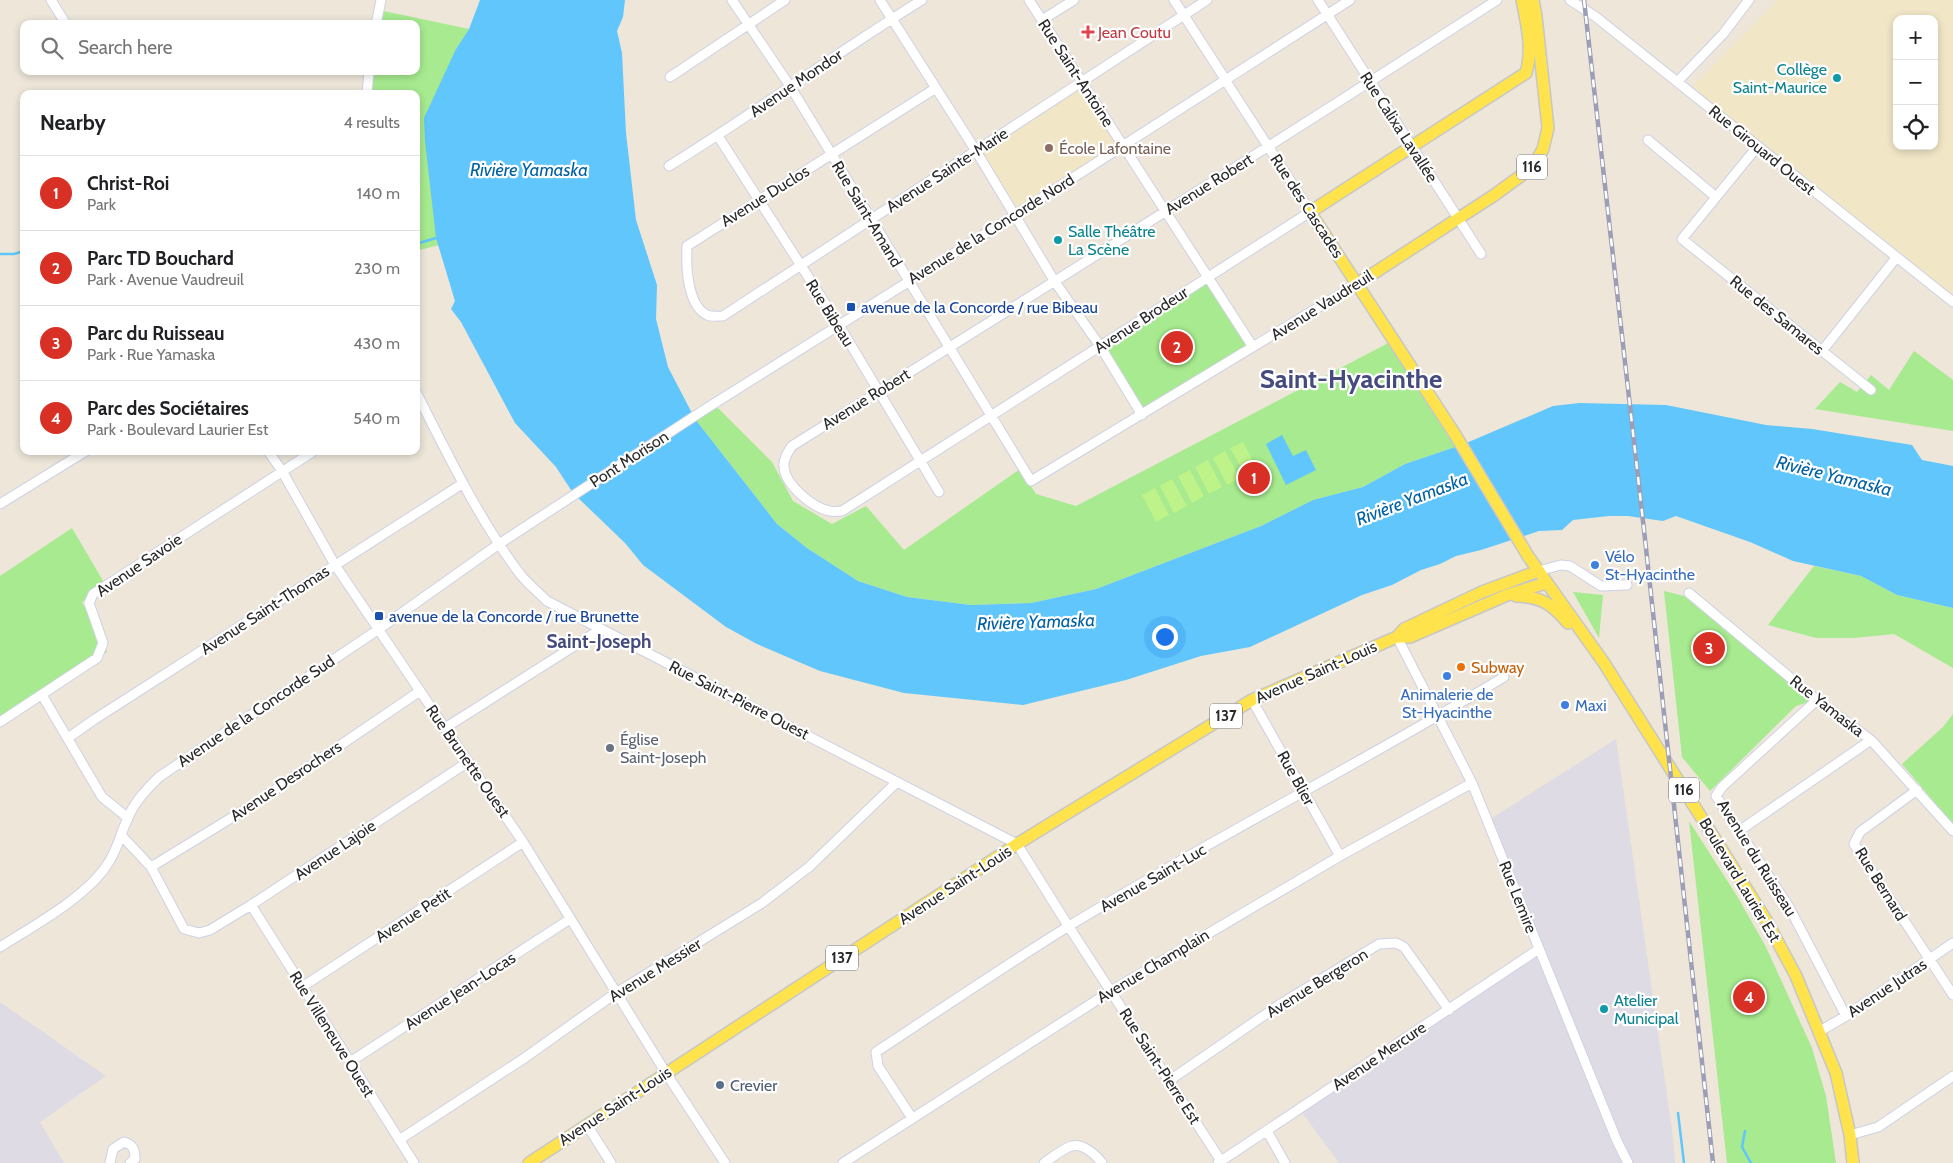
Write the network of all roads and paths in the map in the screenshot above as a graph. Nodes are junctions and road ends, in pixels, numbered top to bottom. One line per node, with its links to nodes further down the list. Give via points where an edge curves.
1 (52, 0): 21 (street)
2 (381, 0): 22 (street)
3 (732, 0): 24 (street, Rue Saint-Amand)
4 (785, 0): 24 (street)
5 (880, 0): 20 (street)
6 (922, 0): 20 (street, Avenue Mondor)
7 (1029, 0): 23 (street, Rue Saint-Antoine)
8 (1074, 0): 23 (street)
9 (1174, 0): 19 (street, Rue des Cascades)
10 (1207, 0): 19 (street, Avenue Sainte-Marie)
11 (1318, 0): 18 (street, Rue Calixa Lavallée)
12 (1350, 0): 18 (street, Avenue de la Concorde Nord)
13 (1497, 0): 31 (street, Avenue Robert)
14 (1522, 0): 25 (main road, via 1530,58)
15 (1533, 0): 29 (main road, 116)
16 (1570, 0): 32 (street, Rue Girouard Ouest, via 1596,16)
17 (1749, 0): 32 (street, via 1723,34)
18 (1327, 14): 28 (street, Avenue de la Concorde Nord); 31 (street, Rue Calixa Lavallée)
19 (1184, 15): 28 (street, Rue des Cascades); 30 (street, Avenue Sainte-Marie)
20 (892, 19): 33 (street, Avenue Mondor); 34 (street)
21 (64, 20)
22 (377, 20)
23 (1042, 20): 30 (street, Rue Saint-Antoine)
24 (748, 25): 27 (street); 33 (street, Rue Saint-Amand)
25 (1526, 73): 29 (main road); 40 (main road, Avenue Brodeur)
26 (369, 75): 35 (street)
27 (670, 77)
28 (1225, 79): 38 (street, Avenue de la Concorde Nord); 39 (street, Rue des Cascades)
29 (1542, 81): 50 (main road, Avenue Vaudreuil / 116, via 1548,128 1543,149 1532,167)
30 (1082, 82): 38 (street, Rue Saint-Antoine); 42 (street, Avenue Sainte-Marie)
31 (1370, 82): 39 (street, Avenue Robert); 40 (street, Rue Calixa Lavallée)
32 (1677, 82): 41 (street, Rue Girouard Ouest)
33 (790, 86): 36 (street, Avenue Mondor); 43 (street, Rue Saint-Amand)
34 (936, 88): 42 (street); 43 (street, Avenue Duclos)
35 (367, 90)
36 (718, 136): 44 (street, Avenue Mondor); 46 (street, Rue Bibeau)
37 (1648, 140): 45 (street)
38 (1123, 145): 47 (street, Rue Saint-Antoine); 49 (street, Avenue de la Concorde Nord)
39 (1268, 146): 47 (street, Avenue Robert); 48 (street, Rue des Cascades)
40 (1412, 147): 48 (main road, Avenue Brodeur); 50 (street, Rue Calixa Lavallée)
41 (1757, 147): 45 (street); 53 (street, Rue Girouard Ouest)
42 (976, 151): 49 (street); 51 (street, Avenue Sainte-Marie)
43 (831, 154): 46 (street, Avenue Duclos); 51 (street, Rue Saint-Amand)
44 (669, 166)
45 (1716, 197): 65 (street, Rue des Samares, via 1682,239)
46 (758, 200): 54 (street, Rue Bibeau); 59 (street, Avenue Duclos, via 687,246 685,268)
47 (1165, 211): 55 (street, Rue Saint-Antoine); 57 (street, Avenue Robert)
48 (1310, 212): 55 (street, Avenue Brodeur); 58 (main road, Rue des Cascades / 116)
49 (1015, 215): 56 (street, Avenue de la Concorde Nord); 57 (street)
50 (1458, 219): 52 (street, Rue Calixa Lavallée); 58 (main road, Avenue Vaudreuil / 116)
51 (871, 220): 54 (street, Avenue Sainte-Marie); 56 (street, Rue Saint-Amand)
52 (1480, 254)
53 (1896, 258): 60 (street, Rue Girouard Ouest); 65 (street)
54 (800, 266): 59 (street, Avenue Sainte-Marie, via 723,316 709,316 700,310); 61 (street, Rue Bibeau)
55 (1208, 277): 62 (street, Avenue Brodeur); 64 (street, Rue Saint-Antoine)
56 (909, 282): 61 (street, Avenue de la Concorde Nord); 63 (street, Rue Saint-Amand)
57 (1055, 282): 62 (street); 63 (street, Avenue Robert)
58 (1357, 284): 64 (street, Avenue Vaudreuil); 84 (main road, Rue des Cascades / 116, via 1456,436)
59 (692, 294)
60 (1953, 302)
61 (839, 326): 67 (street, Rue Bibeau); 69 (street, Avenue de la Concorde Nord)
62 (1100, 346): 70 (street); 71 (street, Avenue Brodeur)
63 (949, 347): 67 (street, Avenue Robert); 71 (street, Rue Saint-Amand)
64 (1253, 348): 70 (street, Avenue Vaudreuil)
65 (1822, 351): 66 (street, Rue des Samares)
66 (1871, 390)
67 (879, 391): 72 (street, Avenue Robert); 76 (street, Rue Bibeau)
68 (420, 400): 79 (street, Rue Saint-Pierre Ouest)
69 (707, 408): 82 (street, Pont Morison)
70 (1142, 415): 78 (street, Avenue Vaudreuil)
71 (990, 416): 76 (street, Avenue Brodeur); 78 (street, Rue Saint-Amand)
72 (792, 446): 76 (street, Avenue Brodeur, via 786,455 786,476 797,492 816,506 830,511 842,511)
73 (80, 455): 81 (street)
74 (271, 455): 77 (street, Rue Brunette Ouest)
75 (308, 455): 77 (street, Avenue Savoie)
76 (920, 460): 80 (street, Rue Bibeau)
77 (282, 471): 85 (street, Rue Brunette Ouest); 97 (street, Avenue Savoie, via 93,594 89,603 103,643 97,658)
78 (1030, 481)
79 (462, 484): 83 (street, Rue Saint-Pierre Ouest); 85 (street, Avenue Saint-Thomas)
80 (940, 492)
81 (0, 504)
82 (551, 510): 83 (street, Avenue de la Concorde Sud)
83 (499, 544): 91 (street, Avenue de la Concorde Sud); 92 (street, Rue Saint-Pierre Ouest, via 522,576 546,601)
84 (1525, 550): 86 (main road, Boulevard Laurier Est / 116)
85 (335, 565): 91 (street, Rue Brunette Ouest); 103 (street, Avenue Saint-Thomas)
86 (1538, 571): 87 (main road, Boulevard Laurier Est / 116); 88 (street, Avenue Saint-Louis, via 1570,566 1601,586); 93 (main road, Avenue Saint-Louis / 137, via 1482,592 1404,629)
87 (1546, 583): 90 (main road, Avenue Saint-Louis / 137); 94 (main road, Boulevard Laurier Est / 116)
88 (1627, 585)
89 (1689, 593): 99 (street, Rue Yamaska)
90 (1507, 595): 93 (main road, Avenue Saint-Louis / 137, via 1410,636); 94 (main road, via 1529,596 1553,606)
91 (379, 628): 96 (street, Rue Brunette Ouest); 110 (street, Avenue de la Concorde Sud, via 159,777 139,797)
92 (601, 630): 102 (street); 106 (street, Rue Saint-Pierre Ouest)
93 (1397, 637): 98 (main road, Avenue Saint-Louis / 137); 100 (street, Rue Lemire)
94 (1604, 663): 131 (main road, Boulevard Laurier Est / 116, via 1766,920)
95 (1504, 677): 100 (street, Avenue Saint-Luc)
96 (420, 691): 102 (street, Rue Brunette Ouest); 117 (street, Avenue Desrochers, via 254,804)
97 (42, 695): 101 (street, Avenue Savoie); 103 (street)
98 (1252, 700): 109 (street, Rue Blier); 115 (main road, Avenue Saint-Louis / 137)
99 (1817, 700): 104 (street, Rue Yamaska); 111 (street, Avenue du Ruisseau, via 1716,796)
100 (1439, 717): 107 (street, Rue Lemire); 109 (street, Avenue Saint-Luc)
101 (0, 722)
102 (445, 728): 105 (street, Rue Brunette Ouest)
103 (68, 738): 110 (street, via 102,797)
104 (1870, 740): 108 (street, Rue Yamaska); 111 (street)
105 (468, 762): 114 (street, Rue Brunette Ouest); 118 (street, Avenue Lajoie)
106 (897, 782): 115 (street, Rue Saint-Pierre Ouest); 127 (street, Avenue Messier, via 810,867 762,903)
107 (1472, 783): 116 (street, Avenue Champlain); 123 (street, Rue Lemire)
108 (1917, 790): 112 (street, Rue Yamaska); 124 (street, Rue Bernard, via 1860,832 1854,844)
109 (1303, 791): 116 (street, Rue Blier); 120 (street, Avenue Saint-Luc)
110 (128, 818): 113 (street, Avenue de la Concorde Sud)
111 (1739, 831): 130 (street, Avenue du Ruisseau, via 1789,907)
112 (1953, 831)
113 (121, 835): 117 (street); 122 (street, Avenue de la Concorde Sud, via 117,850 89,886 39,923)
114 (523, 842): 119 (street, Rue Brunette Ouest); 125 (street, Avenue Petit)
115 (1017, 844): 120 (street, Rue Saint-Pierre Est); 133 (main road, Avenue Saint-Louis / 137)
116 (1340, 856): 126 (street, Avenue Champlain)
117 (151, 868): 118 (street, Avenue Lajoie, via 184,929 199,933 210,930)
118 (251, 905): 125 (street, Rue Villeneuve Ouest)
119 (570, 919): 127 (street, Rue Brunette Ouest); 132 (street, Avenue Jean-Locas)
120 (1069, 926): 126 (street, Rue Saint-Pierre Est); 136 (street, Avenue Saint-Luc, via 876,1052 878,1066)
121 (1953, 943): 124 (street, Avenue Jutras)
122 (0, 946)
123 (1540, 949): 129 (street, Avenue Mercure); 153 (street, Rue Lemire)
124 (1929, 960): 128 (street, Rue Bernard); 130 (street, Avenue Jutras)
125 (302, 988): 132 (street, Rue Villeneuve Ouest)
126 (1111, 991): 135 (street, Rue Saint-Pierre Est); 136 (street, Avenue Champlain)
127 (616, 993): 133 (street, Rue Brunette Ouest); 140 (street, Avenue Messier, via 524,1059)
128 (1953, 995)
129 (1449, 1010): 135 (street, Avenue Bergeron, via 1404,947 1396,943 1379,944 1282,1003); 138 (street, Avenue Mercure)
130 (1846, 1016): 131 (street, Avenue Jutras)
131 (1820, 1031): 139 (main road, Boulevard Laurier Est / 116, via 1836,1073)
132 (350, 1062): 140 (street, Rue Villeneuve Ouest)
133 (666, 1073): 137 (main road, Avenue Saint-Louis / 137); 148 (street, Rue Brunette Ouest)
134 (1953, 1076): 139 (street, via 1878,1127)
135 (1170, 1080): 141 (street, Rue Saint-Pierre Est)
136 (912, 1118): 149 (street, Avenue Champlain)
137 (587, 1125): 146 (main road, Avenue Saint-Louis / 137); 147 (street)
138 (1267, 1131): 141 (street, Avenue Mercure); 152 (street)
139 (1850, 1135): 142 (main road, Boulevard Laurier Est / 116)
140 (400, 1140): 145 (street, Rue Villeneuve Ouest)
141 (1220, 1162)
142 (1852, 1162)
143 (110, 1163): 144 (street, via 113,1149 124,1142 135,1151 135,1158)
144 (130, 1163)
145 (414, 1163)
146 (529, 1163)
147 (611, 1163)
148 (725, 1163)
149 (843, 1163)
150 (1044, 1163): 151 (street, via 1071,1146 1080,1146 1096,1155)
151 (1102, 1163)
152 (1285, 1163)
153 (1628, 1163)

